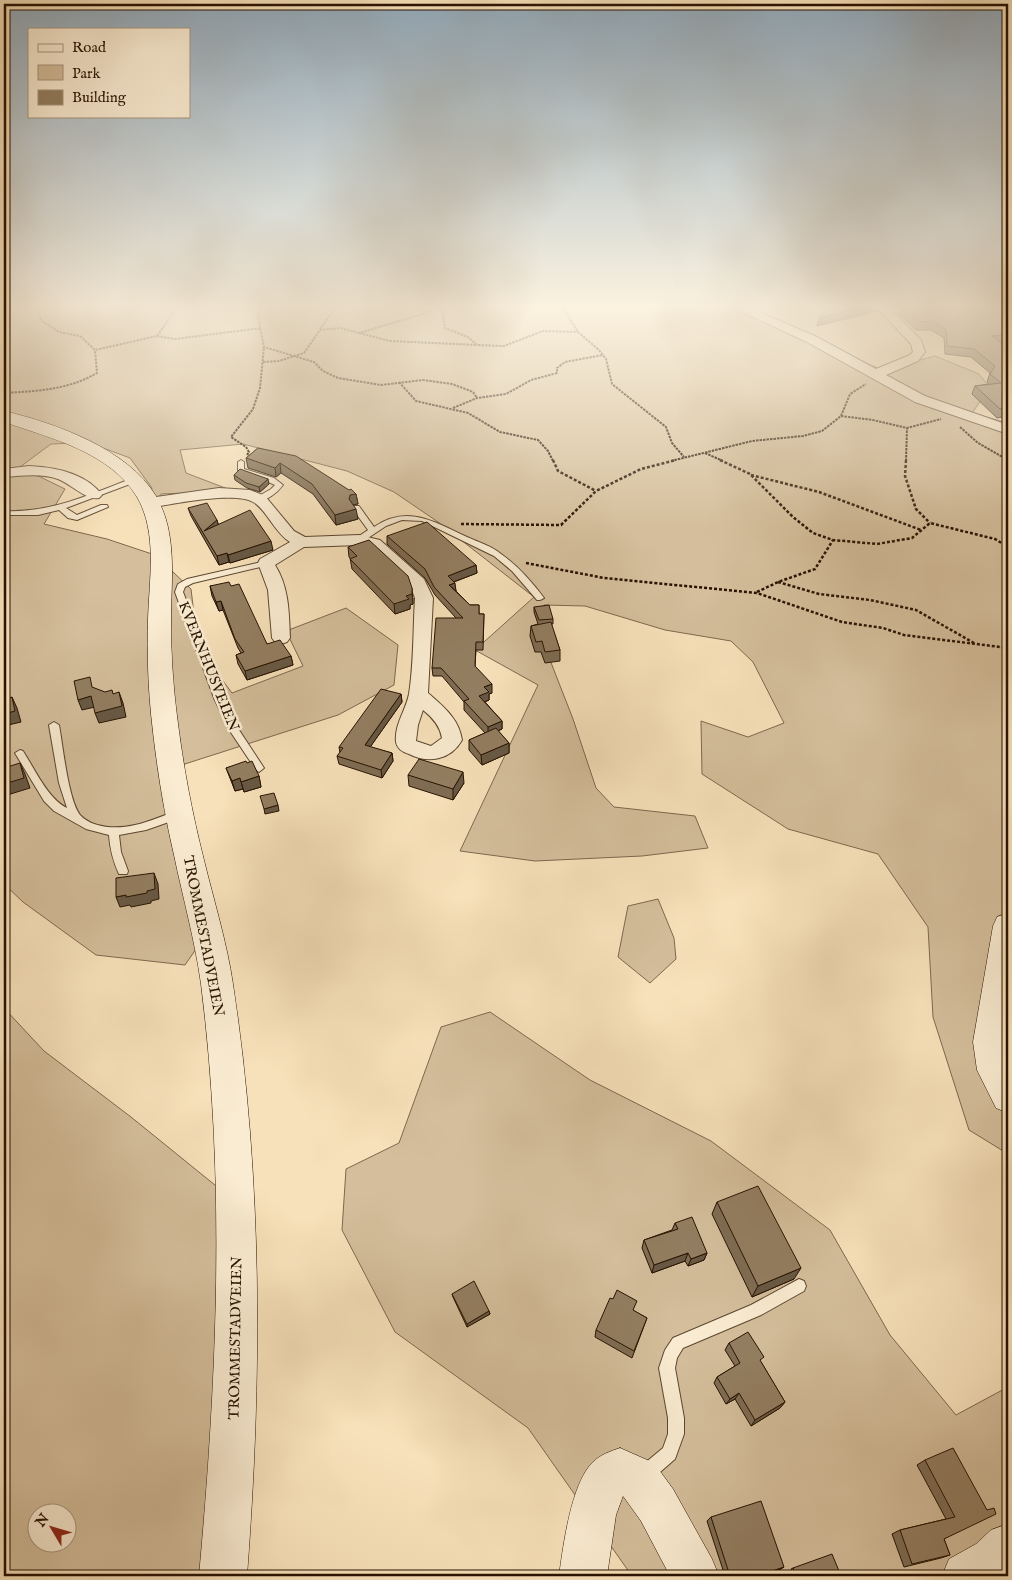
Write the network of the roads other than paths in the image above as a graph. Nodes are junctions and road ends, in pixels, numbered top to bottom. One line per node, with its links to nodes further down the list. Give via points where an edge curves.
1 (889, 382): 3 (street, via 920,399)
2 (4, 416): 6 (main road, TROMMESTADVEIEN, via 91,450)
3 (1008, 430)
4 (241, 462): 8 (lane, via 240,470 279,485)
5 (4, 473): 7 (street, via 21,470 63,474)
6 (134, 481): 7 (lane); 9 (main road, TROMMESTADVEIEN)
7 (94, 495): 11 (lane)
8 (260, 499): 9 (street, via 239,493 219,493); 15 (street, via 288,534)
9 (149, 503): 23 (main road, TROMMESTADVEIEN, via 159,528 162,547 160,665 168,746)
10 (104, 507): 11 (lane, via 77,518)
11 (61, 508): 13 (lane, via 36,514)
12 (356, 508): 14 (lane)
13 (4, 513)
14 (365, 535): 15 (street, via 317,543); 17 (lane, via 402,518 431,523 497,554); 19 (street, via 418,583 424,598)
15 (301, 542): 16 (street, KVERNHUSVEIEN)
16 (266, 563): 18 (street, via 279,592); 22 (lane, KVERNHUSVEIEN, via 190,581 181,586 179,592 219,698)
17 (540, 598)
18 (281, 638)
19 (418, 695)
20 (54, 725): 24 (lane, via 69,800)
21 (20, 753): 24 (lane, via 48,798 58,808)
22 (259, 768)
23 (180, 814): 25 (lane); 31 (main road, TROMMESTADVEIEN, via 216,980 233,1144 236,1351 231,1489)
24 (76, 817): 25 (lane, via 99,830)
25 (114, 833): 26 (lane)
26 (123, 871)
27 (1008, 926): 28 (main road, via 990,1042 994,1070)
28 (1008, 1096)
29 (799, 1286): 30 (lane, via 756,1310 678,1343 667,1368 676,1418 674,1445)
30 (638, 1479): 32 (main road, via 620,1470 605,1482); 33 (main road, via 657,1505)
31 (223, 1576)
32 (583, 1576)
33 (695, 1576)

